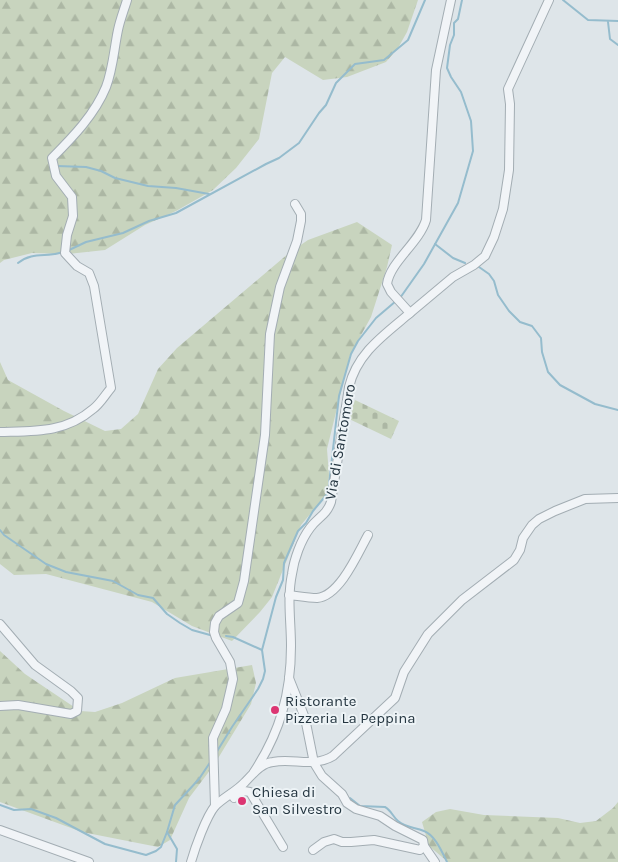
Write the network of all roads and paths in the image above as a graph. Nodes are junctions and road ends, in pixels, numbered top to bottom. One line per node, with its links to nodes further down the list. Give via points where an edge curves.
1 (127, 0): 6 (street, via 106,87 75,135 52,158 56,176 72,197 73,216 65,254 89,273 94,286 111,388 94,409 66,426)
2 (450, 0): 5 (street, via 436,70 426,220 421,232 389,275 387,284)
3 (550, 0): 5 (street, Via di Santomoro, via 508,89 509,170 494,237 485,256 452,277)
4 (295, 204): 15 (street, Via di Santomoro, via 302,214 270,334 265,435 244,581 238,602 215,623 214,632 230,662 233,679 213,743)
5 (410, 313): 9 (street, Via di Santomoro, via 369,348 352,374 331,502 327,513 312,525 305,536 295,560)
6 (0, 432)
7 (618, 498): 13 (street, via 585,499 532,525 514,560 462,600 428,634 404,672 395,698 333,756)
8 (368, 535): 9 (street, via 339,585 330,593 317,598)
9 (289, 595): 11 (street, Via di Santomoro)
10 (0, 624): 12 (street, via 35,665 78,698 76,711 71,714 18,705)
11 (289, 678): 13 (street, Via di Santomoro, via 305,718); 14 (street, Via di Santomoro, via 278,727)
12 (0, 706)
13 (314, 763): 14 (street, Via di Santomoro, via 274,761); 17 (street, Via di Santomoro, via 322,776 356,809 380,816 423,840)
14 (254, 772): 15 (street, Via di Santomoro)
15 (218, 804): 18 (street, via 244,791 250,792); 21 (street, Via di Santomoro, via 197,842)
16 (0, 830): 20 (street)
17 (424, 846): 19 (street, via 420,850 374,840 342,842 334,839); 22 (street, Via di Santomoro)
18 (283, 847)
19 (313, 850)
20 (89, 862)
21 (191, 862)
22 (436, 862)

